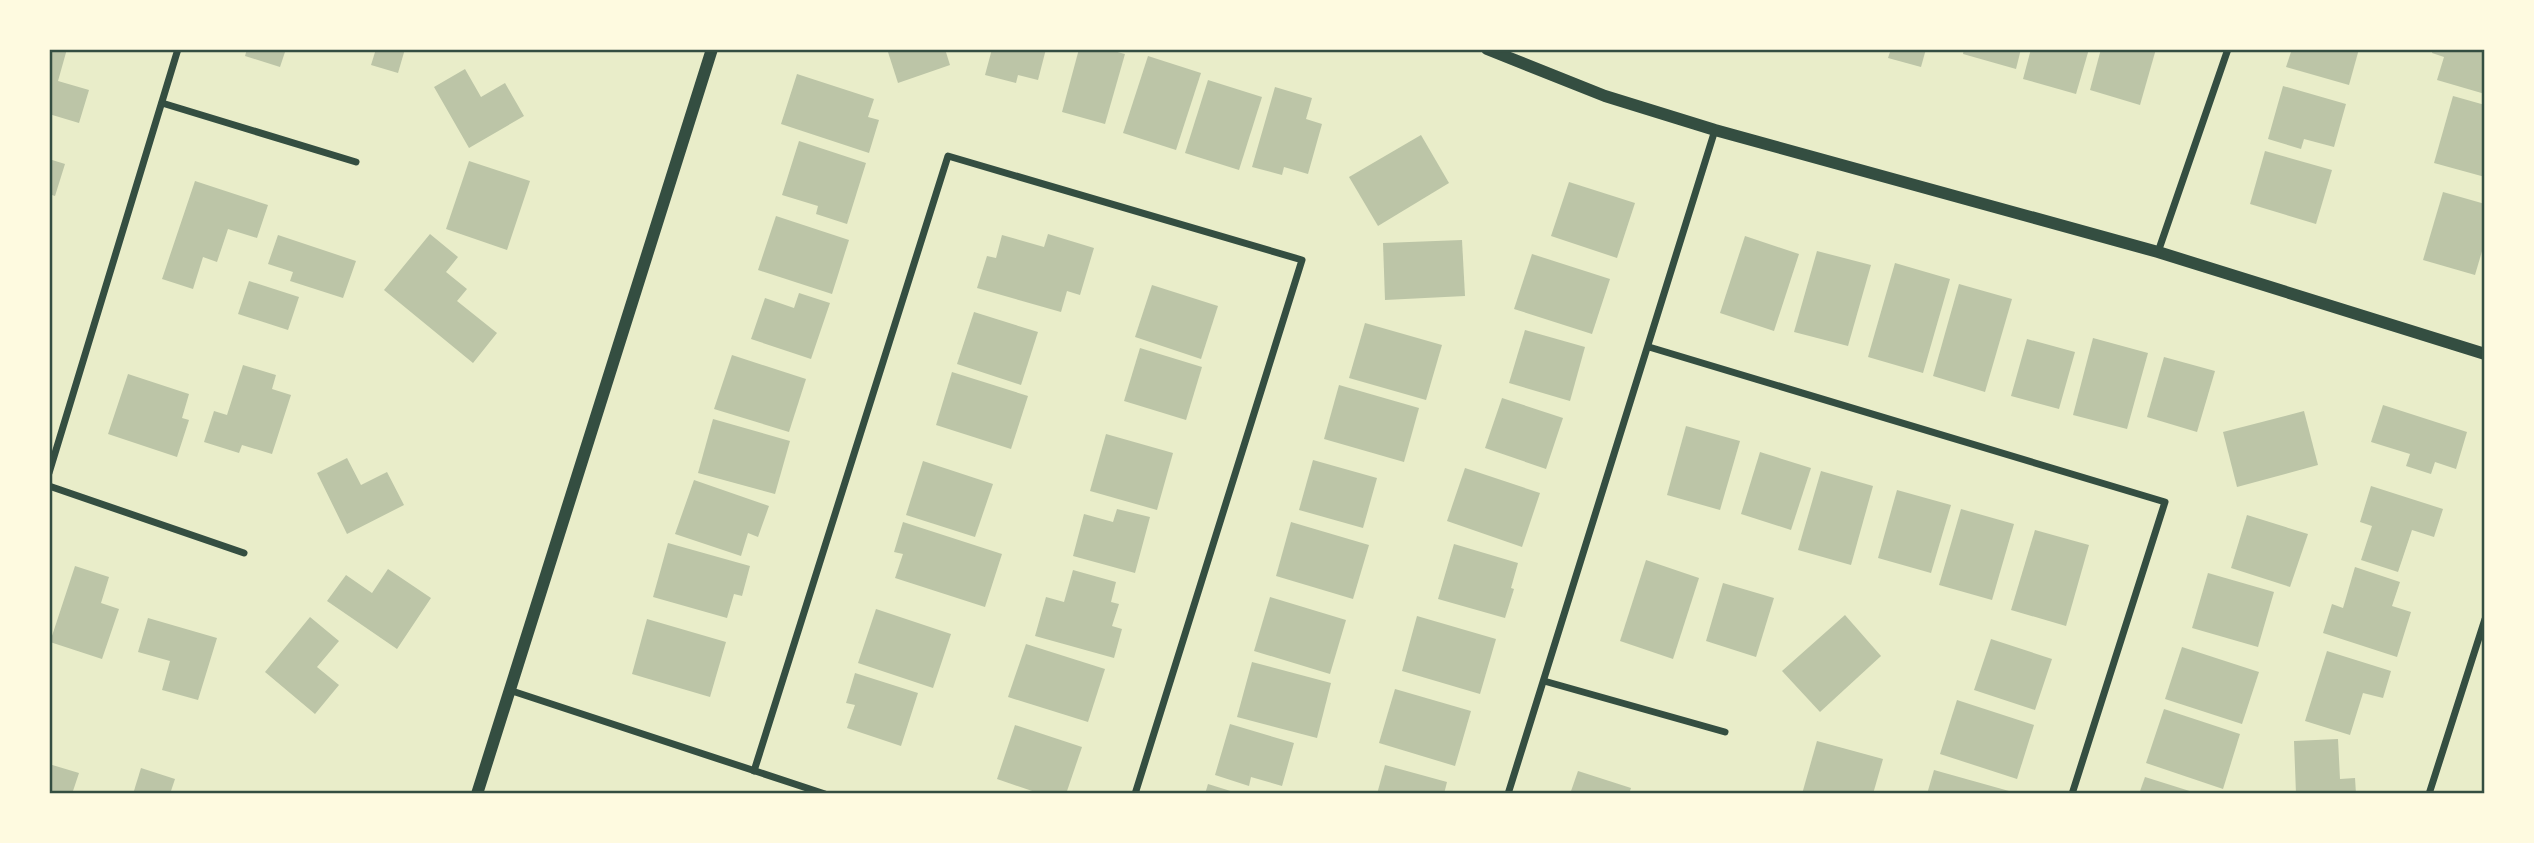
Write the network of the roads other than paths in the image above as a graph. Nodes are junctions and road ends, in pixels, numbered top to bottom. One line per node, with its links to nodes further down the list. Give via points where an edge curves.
1 (178, 49): 5 (street)
2 (712, 49): 16 (street)
3 (1487, 49): 6 (street, via 1605,96)
4 (2228, 49): 8 (street)
5 (162, 103): 7 (street); 11 (street)
6 (1715, 130): 8 (street); 9 (street)
7 (356, 162)
8 (2158, 252): 10 (street)
9 (1649, 347): 15 (street); 23 (street, via 2165,502)
10 (2485, 354)
11 (49, 473)
12 (49, 486): 13 (street)
13 (244, 553)
14 (2485, 619): 24 (street)
15 (1544, 681): 17 (street); 22 (street)
16 (509, 690): 18 (street); 19 (street)
17 (1725, 732)
18 (754, 771): 20 (street); 21 (street, via 948,156 1302,260)
19 (477, 794)
20 (825, 794)
21 (1135, 794)
22 (1508, 794)
23 (2072, 794)
24 (2429, 794)

